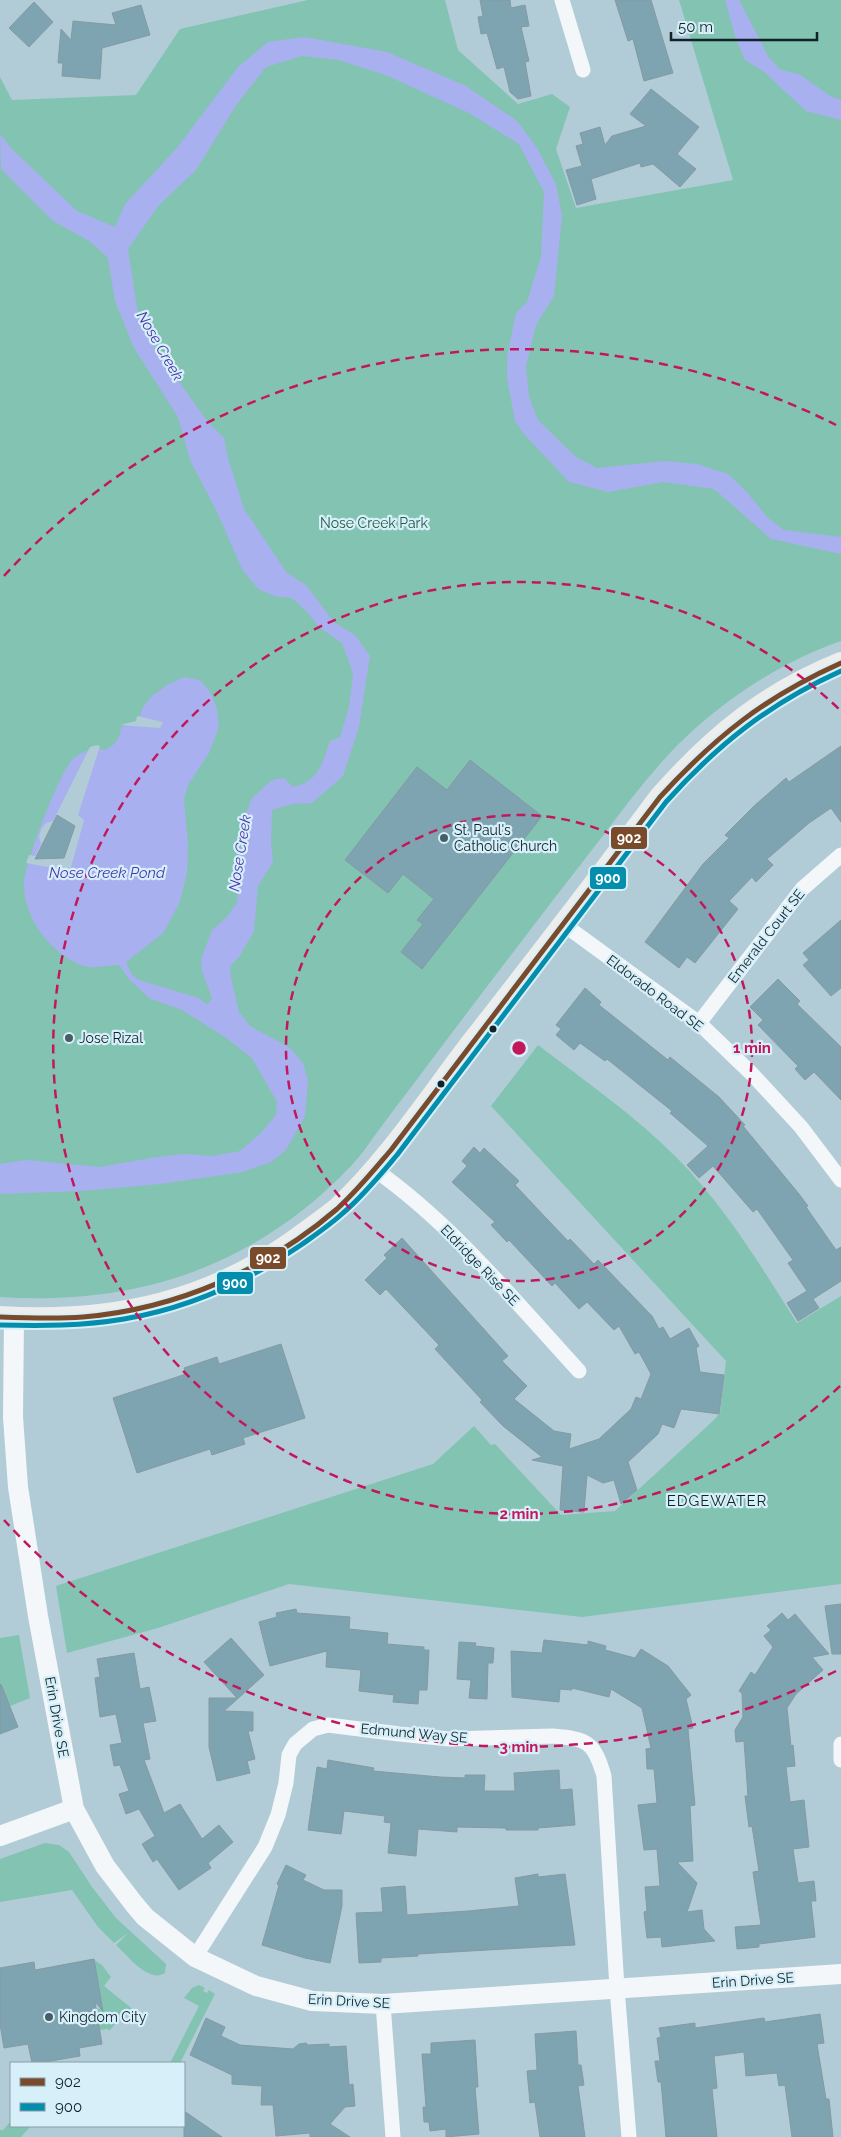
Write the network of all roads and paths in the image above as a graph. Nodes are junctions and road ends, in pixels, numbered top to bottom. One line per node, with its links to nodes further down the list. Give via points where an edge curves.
1 (562, 0): 2 (street)
2 (583, 70)
3 (841, 663): 5 (main road, via 775,695 735,723 692,760)
4 (841, 855): 6 (street, Emerald Court SE, via 802,889)
5 (563, 924): 6 (street, Eldorado Road SE); 7 (main road)
6 (699, 1023): 8 (street, Eldorado Road SE, via 801,1127)
7 (374, 1169): 9 (main road, via 338,1208 276,1255 224,1282 172,1302 102,1316); 10 (street, Eldridge Rise SE, via 409,1194 454,1236)
8 (841, 1180)
9 (7, 1317): 13 (street, Erin Drive SE, via 18,1487)
10 (579, 1371)
11 (841, 1744): 12 (street)
12 (841, 1760)
13 (74, 1809): 14 (street); 15 (street, Erin Drive SE, via 105,1866 134,1904)
14 (0, 1836)
15 (195, 1958): 17 (street, Edmund Way SE, via 265,1847 278,1815 289,1754 294,1744 313,1729 328,1725 450,1739 569,1737 588,1743 598,1757 604,1776); 18 (street, Erin Drive SE, via 256,1986 312,2001)
16 (841, 1974): 17 (street, Erin Drive SE)
17 (617, 1988): 18 (street, Erin Drive SE); 20 (street, Edmund Way SE)
18 (382, 2004): 19 (street)
19 (392, 2137)
20 (629, 2137)

